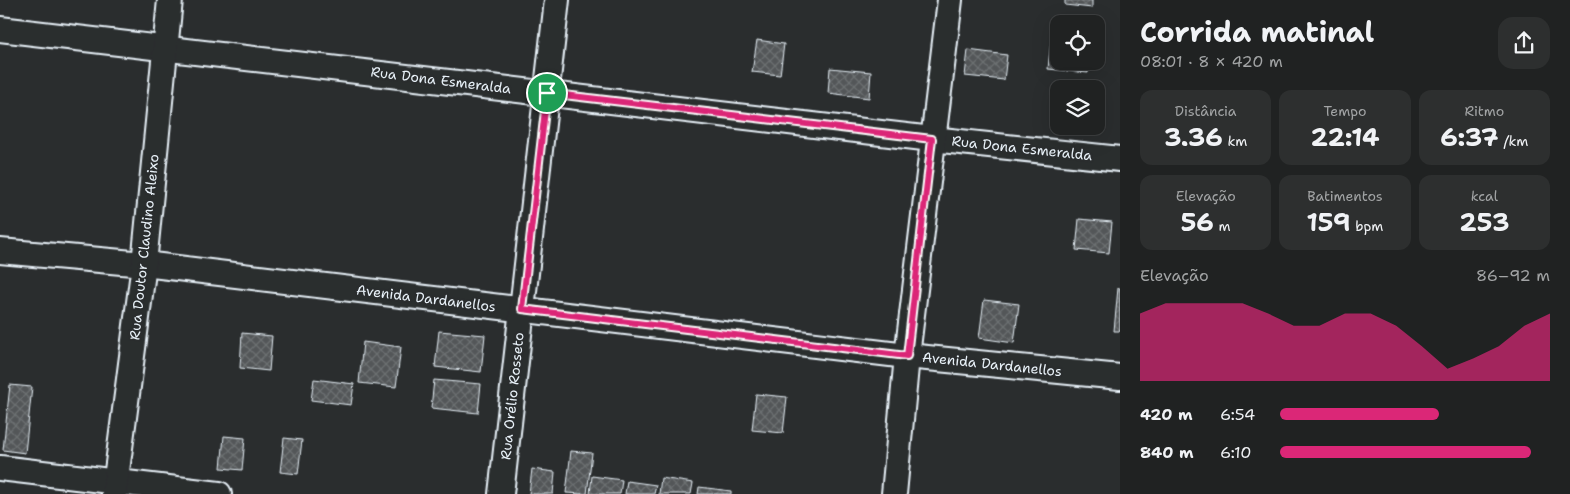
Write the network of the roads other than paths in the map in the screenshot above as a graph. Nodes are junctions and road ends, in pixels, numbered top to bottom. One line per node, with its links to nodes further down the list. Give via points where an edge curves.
1 (170, 0): 5 (street, Rua Doutor Claudino Aleixo)
2 (557, 0): 6 (street, Rua Orélio Rosseto)
3 (950, 0): 7 (street)
4 (0, 29): 5 (street, Rua Dona Esmeralda)
5 (165, 48): 6 (street, Rua Dona Esmeralda); 10 (street, Rua Doutor Claudino Aleixo)
6 (547, 93): 7 (street, Rua Dona Esmeralda); 11 (street, Rua Orélio Rosseto)
7 (932, 139): 8 (street, Rua Dona Esmeralda); 12 (street)
8 (1120, 159)
9 (0, 251): 10 (street, Avenida Dardanellos)
10 (144, 264): 11 (street, Avenida Dardanellos); 15 (street, Rua Doutor Claudino Aleixo)
11 (522, 309): 12 (street, Avenida Dardanellos); 17 (street, Rua Orélio Rosseto)
12 (907, 356): 13 (street, Avenida Dardanellos); 18 (street)
13 (1120, 377)
14 (0, 468): 15 (street)
15 (115, 488): 16 (street)
16 (220, 494)
17 (501, 494)
18 (894, 494)

